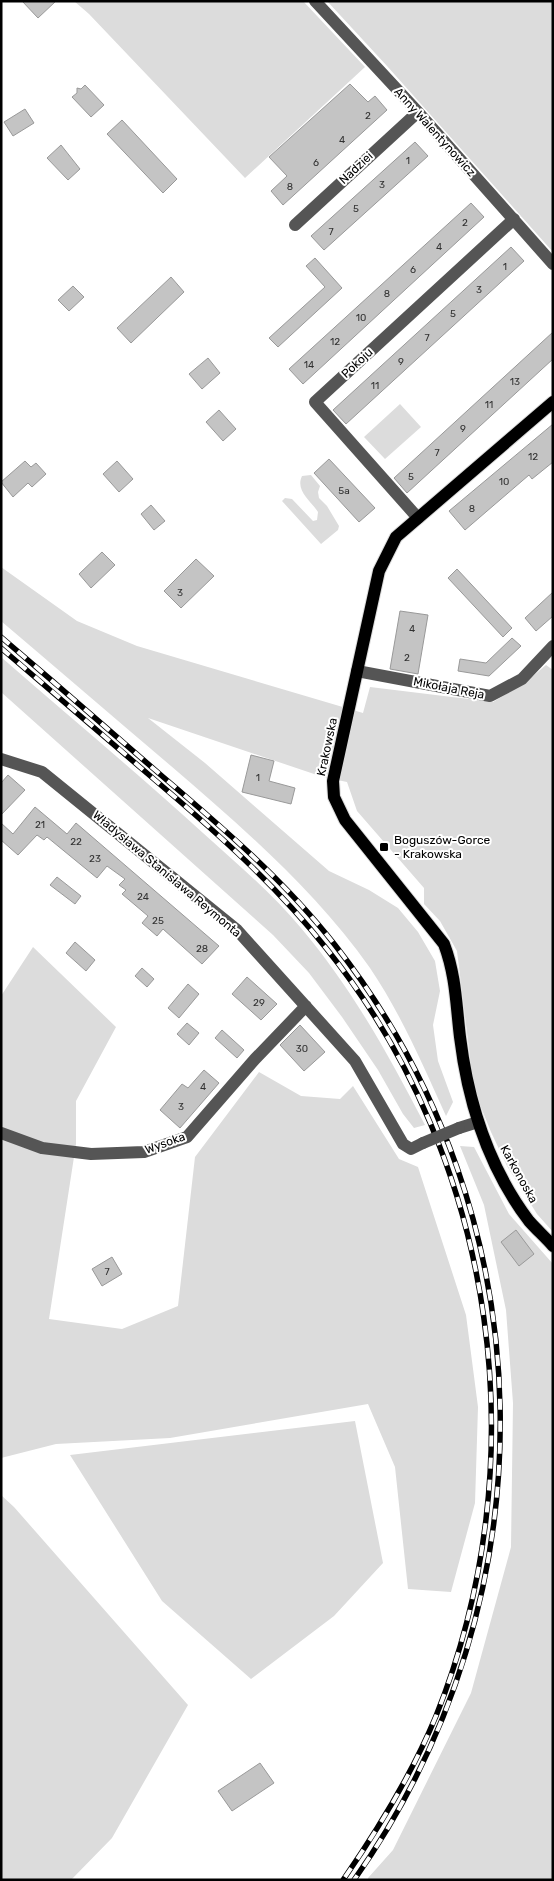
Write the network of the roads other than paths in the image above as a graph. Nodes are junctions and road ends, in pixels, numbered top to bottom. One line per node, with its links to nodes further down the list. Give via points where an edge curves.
1 (315, 1): 2 (street, Anny Walentynowicz)
2 (418, 112): 3 (street, Anny Walentynowicz); 4 (street, Nadziei)
3 (514, 219): 5 (street, Anny Walentynowicz); 7 (street, Pokoju, via 315,402)
4 (295, 225)
5 (553, 264)
6 (553, 402): 7 (main road, Krakowska)
7 (418, 518): 9 (main road, Krakowska, via 396,538 379,571)
8 (553, 646): 9 (street, Mikołaja Reja, via 522,679 490,696)
9 (356, 677): 12 (main road, Krakowska, via 333,781 334,797 345,820 444,944 456,988 460,1038)
10 (1, 759): 11 (street, Władysława Stanisława Reymonta, via 42,772 238,930)
11 (306, 1006): 12 (street, Władysława Stanisława Reymonta, bridge, via 355,1061 403,1144 411,1149); 13 (street, Wysoka, via 187,1137 144,1152 90,1154 42,1148)
12 (478, 1122): 14 (main road, Krakowska)
13 (1, 1133)
14 (484, 1136): 15 (main road, Karkonoska, via 506,1184 529,1221)
15 (553, 1246)

